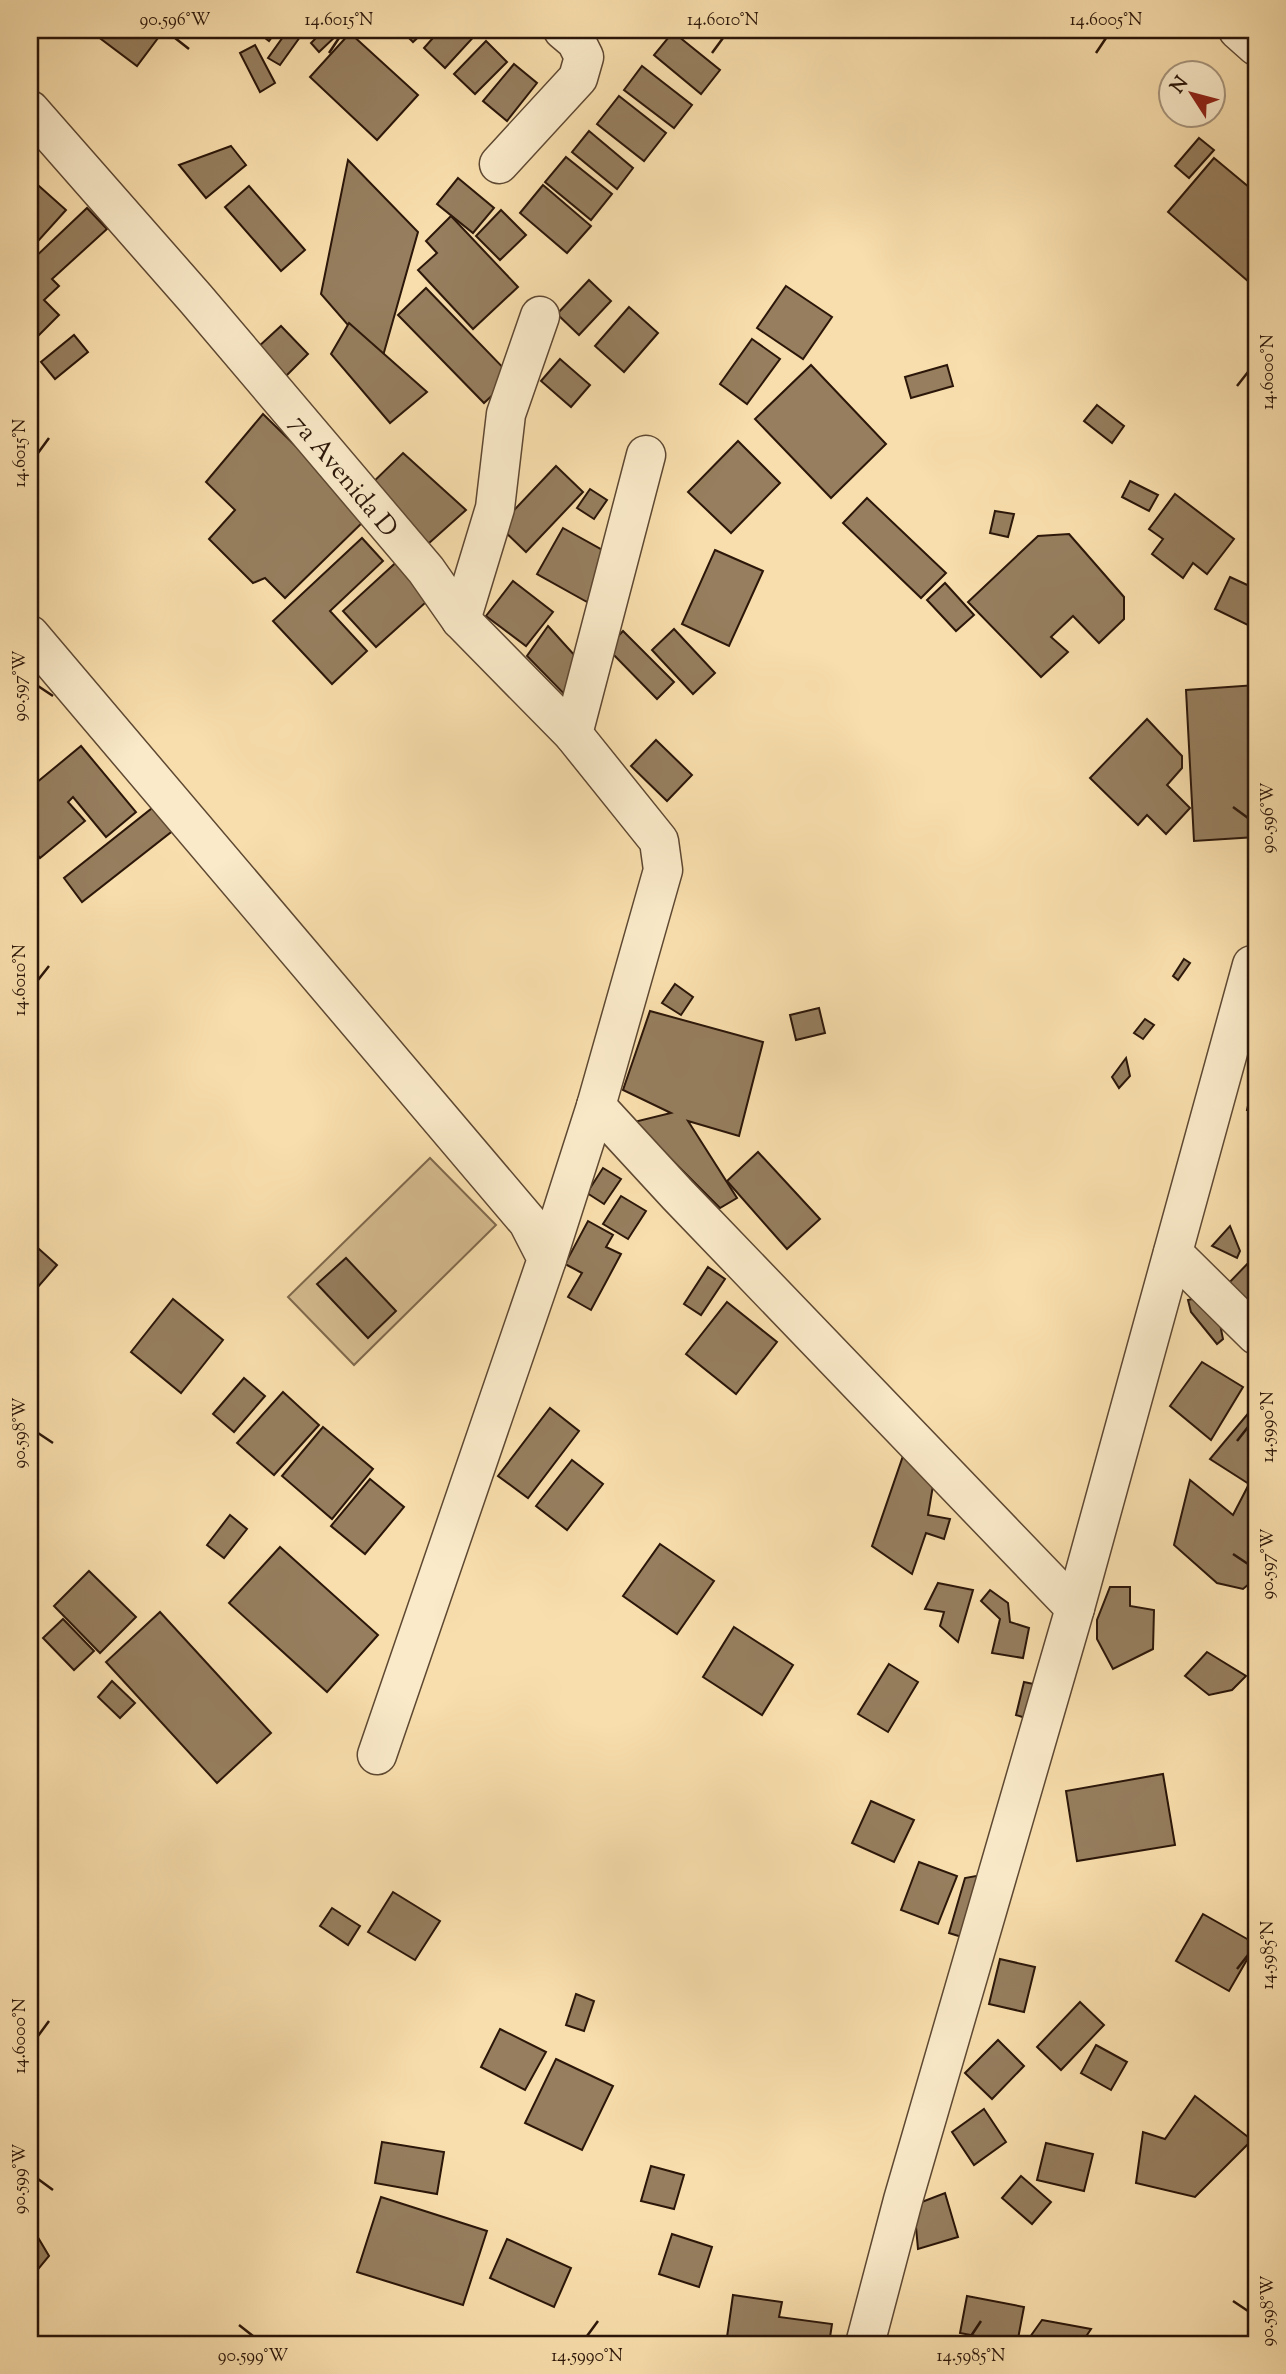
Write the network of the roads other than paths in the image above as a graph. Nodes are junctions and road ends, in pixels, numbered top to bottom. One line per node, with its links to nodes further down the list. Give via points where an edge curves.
1 (563, 30): 5 (street, via 576,41 584,57 578,78)
2 (1238, 30): 3 (street)
3 (1256, 46)
4 (30, 110): 8 (street, 7a Avenida D, via 408,549)
5 (499, 164)
6 (540, 316): 8 (street, via 506,414 495,508)
7 (646, 456): 10 (street)
8 (461, 620): 10 (street, 7a Avenida D)
9 (30, 635): 14 (street, via 528,1222)
10 (573, 734): 12 (street, 7a Avenida D, via 659,841 663,870)
11 (1252, 965): 13 (street)
12 (596, 1106): 14 (street); 16 (street)
13 (1173, 1253): 15 (street); 16 (street)
14 (547, 1259): 17 (street)
15 (1256, 1335)
16 (1075, 1608): 18 (street)
17 (377, 1755)
18 (865, 2344)

